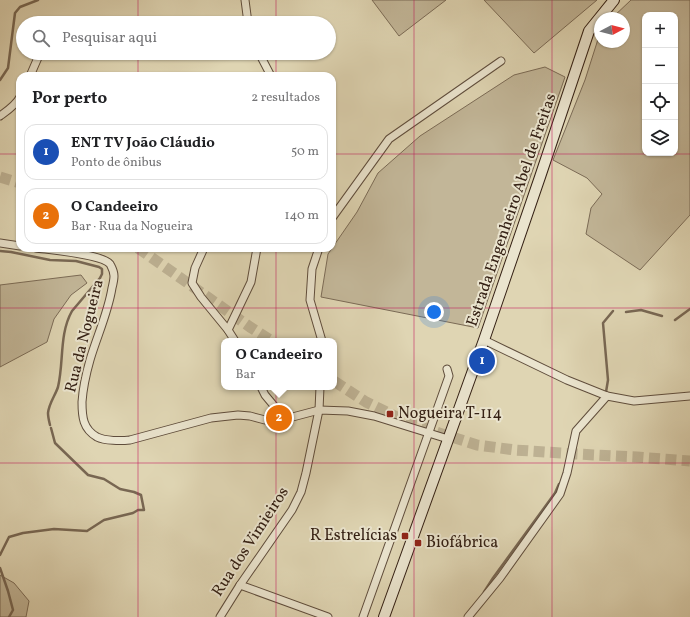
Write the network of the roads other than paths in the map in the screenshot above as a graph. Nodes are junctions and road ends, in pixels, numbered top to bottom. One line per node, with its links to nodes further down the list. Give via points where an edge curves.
1 (244, 0): 3 (street)
2 (614, 0): 21 (main road, Estrada Engenheiro Abel de Freitas, via 589,31)
3 (247, 16)
4 (37, 60): 7 (street)
5 (262, 60): 8 (street)
6 (501, 61): 11 (street, via 389,139)
7 (32, 72)
8 (268, 72)
9 (16, 103): 10 (street)
10 (0, 116)
11 (336, 212)
12 (0, 243): 13 (street)
13 (16, 245)
14 (62, 252): 28 (street, Rua da Nogueira, via 104,260 113,270 110,298 90,359 83,392 83,418 86,426 98,437 118,441 130,440 211,418 238,415 265,420)
15 (202, 252): 18 (street, via 192,283)
16 (256, 252): 18 (street, via 251,282)
17 (318, 252): 20 (street, via 312,268 310,300)
18 (228, 330): 19 (street)
19 (233, 338)
20 (321, 338)
21 (484, 340): 25 (street, via 567,380); 30 (main road, Estrada Engenheiro Abel de Freitas)
22 (447, 368): 29 (street, via 449,376)
23 (262, 390): 28 (street)
24 (320, 390): 27 (street, Rua dos Vimieiros)
25 (608, 396): 26 (street, via 634,401); 36 (street, via 576,430 560,494 500,578)
26 (690, 396)
27 (319, 410): 28 (street, Rua da Nogueira); 29 (street, Rua da Nogueira, via 348,411 374,416); 31 (street, Rua dos Vimieiros, via 301,492 292,510)
28 (285, 419)
29 (428, 433): 30 (street, Rua da Nogueira); 34 (street)
30 (448, 439): 35 (main road, Estrada Engenheiro Abel de Freitas)
31 (240, 585): 32 (street, Rua dos Vimieiros); 33 (street)
32 (220, 617)
33 (328, 617)
34 (363, 617)
35 (384, 617)
36 (468, 617)

